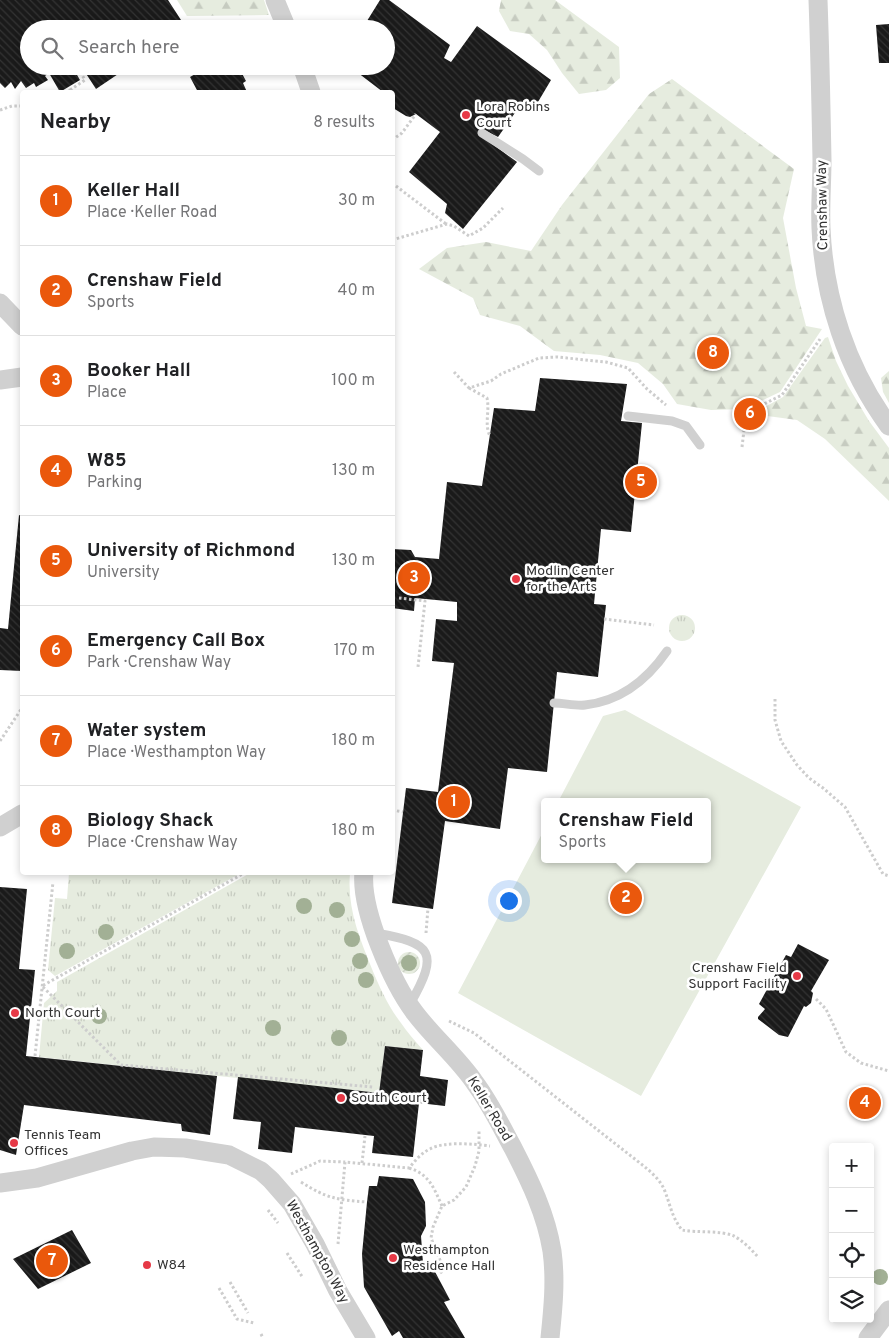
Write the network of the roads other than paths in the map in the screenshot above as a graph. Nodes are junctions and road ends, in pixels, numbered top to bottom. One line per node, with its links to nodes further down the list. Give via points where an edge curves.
1 (275, 0): 3 (street)
2 (818, 0): 13 (street, Crenshaw Way, via 824,262 831,302 856,373)
3 (283, 20)
4 (305, 75): 5 (street)
5 (310, 90)
6 (482, 133): 7 (lane)
7 (538, 171)
8 (0, 303): 9 (street)
9 (20, 324)
10 (20, 377): 11 (street)
11 (0, 380)
12 (628, 416): 14 (lane, via 672,421 686,426)
13 (889, 426)
14 (700, 445)
15 (667, 651): 16 (lane, via 641,682 622,694 604,702 583,705)
16 (554, 703)
17 (20, 815): 18 (street)
18 (0, 827)
19 (364, 875): 20 (street, Keller Road, via 367,904)
20 (376, 933): 21 (street, Keller Road, via 391,971); 21 (lane, via 413,942 426,952 426,973)
21 (410, 1004): 25 (street, Keller Road, via 488,1102 537,1197 552,1251 554,1282)
22 (0, 1183): 24 (street, Westhampton Way, via 37,1178 154,1147 229,1155 262,1171 292,1204)
23 (889, 1310): 26 (street)
24 (366, 1338)
25 (550, 1338)
26 (868, 1338)

